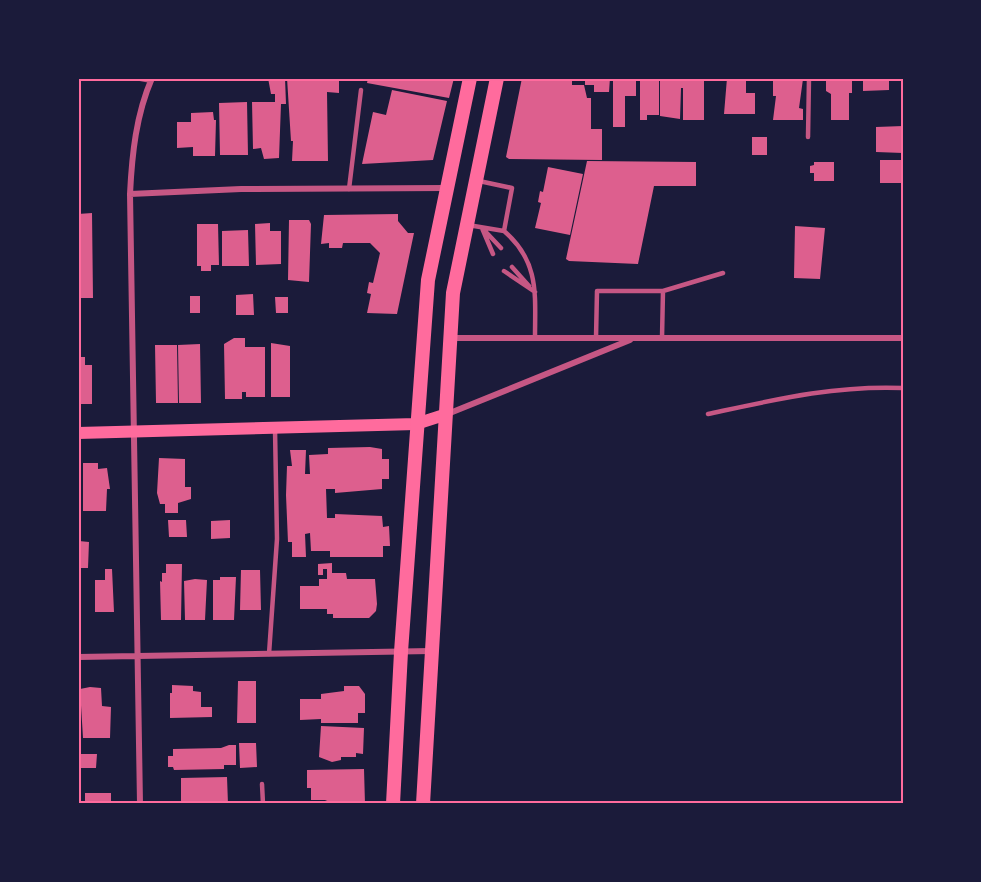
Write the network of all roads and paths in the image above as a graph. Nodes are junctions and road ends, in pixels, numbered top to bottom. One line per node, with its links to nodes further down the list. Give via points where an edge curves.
1 (140, 78): 5 (street)
2 (470, 78): 9 (main road)
3 (497, 78): 8 (main road)
4 (809, 78): 7 (lane)
5 (152, 79): 11 (street, via 141,107 133,147)
6 (361, 90): 10 (lane)
7 (808, 137)
8 (475, 181): 12 (main road); 14 (lane, via 512,188)
9 (447, 188): 10 (street); 31 (main road, via 428,280)
10 (349, 189): 11 (street)
11 (130, 194): 34 (street)
12 (466, 225): 13 (lane); 22 (main road)
13 (482, 228): 14 (lane); 15 (lane); 16 (lane)
14 (504, 231): 21 (lane, via 520,245 535,280)
15 (501, 248)
16 (493, 254)
17 (512, 267): 21 (lane)
18 (504, 271): 21 (lane)
19 (723, 273): 20 (lane)
20 (663, 291): 24 (lane, via 597,291); 26 (lane)
21 (535, 292): 23 (lane)
22 (449, 338): 23 (street); 30 (main road)
23 (535, 338): 24 (street)
24 (596, 338): 25 (street)
25 (634, 338): 26 (street); 30 (street)
26 (662, 338): 27 (street)
27 (903, 338)
28 (903, 388): 29 (lane, via 839,389)
29 (708, 414)
30 (444, 415): 31 (main road); 35 (main road)
31 (416, 424): 32 (main road); 36 (main road)
32 (275, 428): 34 (main road); 37 (lane, via 277,539)
33 (78, 433): 34 (main road)
34 (134, 433): 38 (street)
35 (430, 651): 36 (street); 44 (main road)
36 (401, 652): 37 (street); 43 (main road)
37 (269, 654): 38 (street)
38 (140, 656): 39 (street); 41 (street)
39 (78, 657)
40 (262, 784): 42 (lane)
41 (140, 804)
42 (263, 804)
43 (393, 804)
44 (423, 804)

